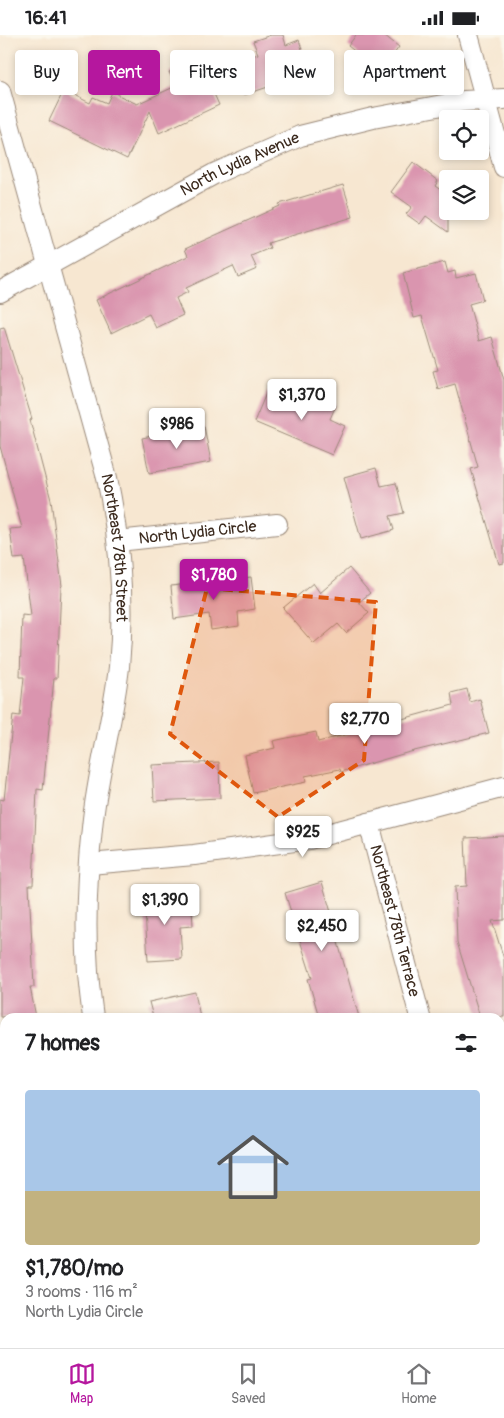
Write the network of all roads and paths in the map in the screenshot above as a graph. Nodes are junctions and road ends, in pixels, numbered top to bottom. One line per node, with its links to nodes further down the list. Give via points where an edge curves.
1 (468, 35): 3 (street)
2 (0, 91): 5 (street, Northeast 78th Street)
3 (495, 99): 4 (street); 5 (street, North Lydia Avenue, via 464,101 373,118 300,136 214,175)
4 (504, 167)
5 (48, 266): 6 (street, North Lydia Avenue); 8 (street, Northeast 78th Street, via 107,478)
6 (0, 293)
7 (277, 524): 8 (street, North Lydia Circle)
8 (118, 541): 11 (street, Northeast 78th Street, via 119,667 98,785)
9 (504, 787): 10 (street)
10 (370, 823): 11 (street, via 310,839 194,855); 13 (street, Northeast 78th Terrace)
11 (89, 864): 12 (street, Northeast 78th Street, via 87,929)
12 (93, 1013)
13 (419, 1013)

